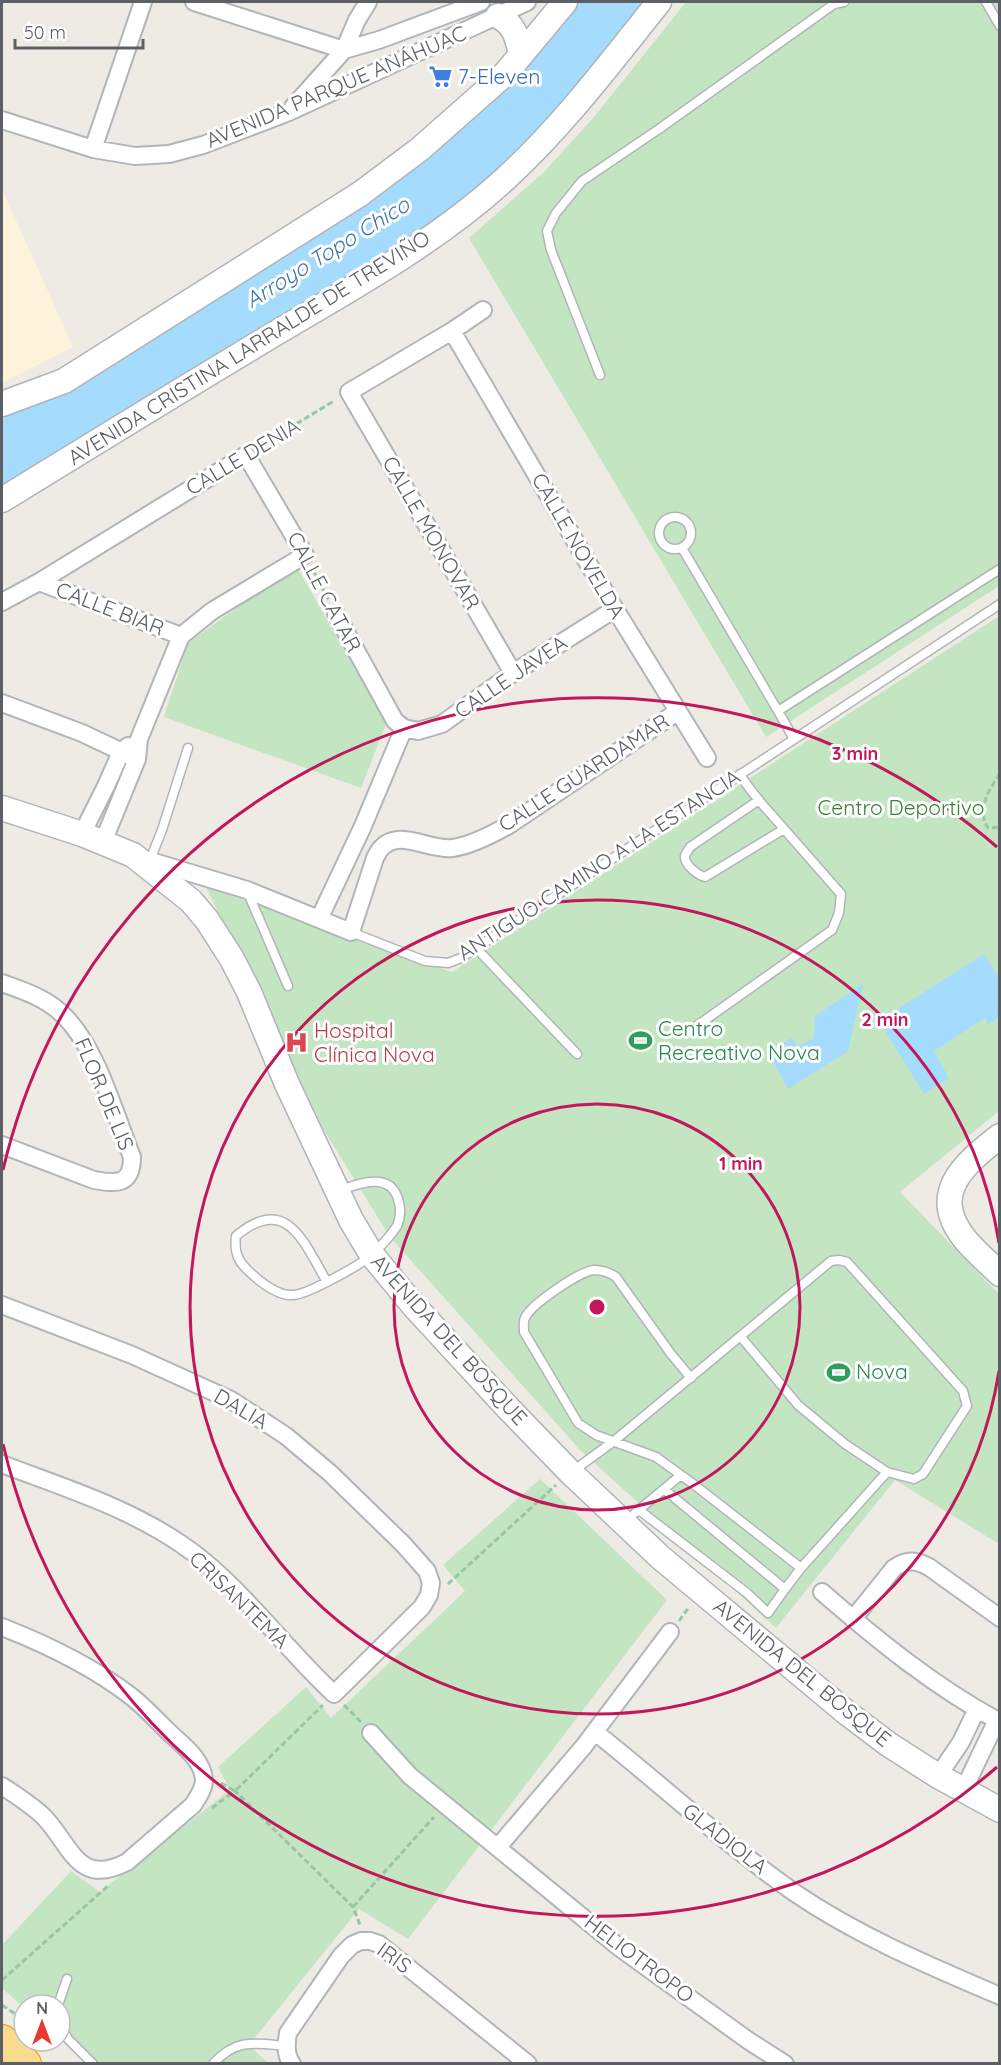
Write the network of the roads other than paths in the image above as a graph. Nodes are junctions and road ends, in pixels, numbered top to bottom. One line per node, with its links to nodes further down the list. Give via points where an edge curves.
1 (143, 2): 15 (street)
2 (194, 2): 11 (street)
3 (368, 2): 11 (street)
4 (527, 2): 9 (street, AVENIDA PARQUE ANÁHUAC)
5 (565, 2): 12 (main road)
6 (659, 2): 23 (main road, AVENIDA CRISTINA LARRALDE DE TREVIÑO, via 553,131 504,180 458,218 391,266)
7 (844, 2): 18 (lane, via 834,3 582,181 556,213 547,231 550,250)
8 (986, 2): 10 (lane)
9 (490, 9): 11 (street, AVENIDA PARQUE ANÁHUAC); 12 (main road, via 514,30); 13 (street, AVENIDA PARQUE ANÁHUAC)
10 (999, 26)
11 (344, 50): 13 (street)
12 (521, 54): 19 (main road, via 474,103 360,194)
13 (289, 112): 15 (street, AVENIDA PARQUE ANÁHUAC, via 169,154 135,156)
14 (2, 120): 15 (street, AVENIDA PARQUE ANÁHUAC)
15 (93, 149)
16 (483, 310): 17 (street)
17 (452, 331): 29 (street, CALLE NOVELDA); 32 (street, CALLE MONOVAR, via 349,392)
18 (600, 375)
19 (64, 381): 20 (main road); 21 (main road)
20 (2, 404)
21 (2, 420)
22 (246, 455): 26 (street, CALLE DENIA); 31 (street, CALLE CATAR, via 305,555 212,611)
23 (2, 500)
24 (682, 548): 34 (lane)
25 (999, 569): 34 (lane)
26 (39, 582): 27 (street, CALLE DENIA); 31 (street, CALLE BIAR)
27 (2, 602)
28 (999, 604): 38 (lane, ANTIGUO CAMINO A LA ESTANCIA)
29 (615, 609): 32 (street, CALLE JAVEA); 35 (street, CALLE NOVELDA)
30 (336, 614): 36 (street, CALLE CATAR, via 388,711)
31 (181, 636): 37 (street)
32 (513, 674): 36 (street, CALLE JAVEA, via 442,724 418,731)
33 (2, 703): 40 (street)
34 (778, 711): 38 (lane)
35 (676, 712): 41 (street, CALLE NOVELDA); 51 (street, CALLE GUARDAMAR, via 488,836 451,848 400,839 386,843 375,858)
36 (404, 728): 50 (street)
37 (139, 739): 40 (street); 42 (street)
38 (794, 739): 43 (lane, ANTIGUO CAMINO A LA ESTANCIA)
39 (188, 748): 48 (lane)
40 (121, 752): 42 (street); 47 (street, via 106,786)
41 (707, 758)
42 (137, 759): 47 (street)
43 (740, 774): 44 (lane); 52 (lane, ANTIGUO CAMINO A LA ESTANCIA)
44 (759, 800): 46 (lane); 46 (lane, via 690,847 687,864 705,877)
45 (2, 808): 47 (main road, AVENIDA DEL BOSQUE)
46 (784, 829): 55 (lane, via 841,894 832,930)
47 (93, 838): 48 (main road, AVENIDA DEL BOSQUE)
48 (142, 858): 49 (street, ANTIGUO CAMINO A LA ESTANCIA); 59 (main road, AVENIDA DEL BOSQUE, via 191,901 232,959)
49 (247, 890): 50 (street, ANTIGUO CAMINO A LA ESTANCIA); 54 (lane)
50 (320, 919): 51 (street, ANTIGUO CAMINO A LA ESTANCIA)
51 (351, 932): 52 (lane, ANTIGUO CAMINO A LA ESTANCIA, via 436,963 448,963)
52 (477, 949): 56 (lane)
53 (2, 983): 58 (street, FLOR DE LIS, via 32,994 58,1010 76,1028 89,1049 132,1157 132,1169 129,1176 110,1183)
54 (288, 986)
55 (691, 1030)
56 (577, 1054)
57 (999, 1136): 61 (main road, via 962,1170 952,1184 948,1200 963,1238)
58 (2, 1145)
59 (337, 1191): 60 (main road, AVENIDA DEL BOSQUE); 60 (lane, via 365,1181 385,1183 396,1192 401,1210 397,1225)
60 (372, 1255): 62 (lane); 68 (main road, AVENIDA DEL BOSQUE, via 427,1320)
61 (999, 1274)
62 (327, 1282): 62 (lane, via 307,1293 279,1293 239,1261 234,1248 236,1236 267,1219 291,1226)
63 (2, 1305): 76 (street, DALIA, via 132,1355 231,1400 285,1436 330,1473 427,1571 431,1583)
64 (741, 1337): 65 (lane); 69 (lane, via 798,1405); 69 (lane, via 831,1261 847,1262 966,1398 967,1406 923,1474 915,1479)
65 (691, 1378): 66 (lane); 66 (lane, via 616,1277 606,1271 581,1273 533,1308 524,1318 524,1332 578,1423)
66 (614, 1441): 68 (lane); 70 (lane, via 656,1457)
67 (2, 1464): 76 (street, CRISANTEMA, via 113,1508 182,1544 231,1586 334,1694)
68 (570, 1472): 72 (main road, AVENIDA DEL BOSQUE)
69 (887, 1472): 73 (lane)
70 (681, 1475): 71 (lane); 73 (lane)
71 (664, 1490): 72 (lane); 74 (lane)
72 (630, 1516): 74 (lane, via 747,1593 768,1612); 85 (main road, AVENIDA DEL BOSQUE, via 701,1592 847,1713)
73 (801, 1568): 74 (lane)
74 (785, 1589)
75 (822, 1592): 78 (street)
76 (422, 1607)
77 (999, 1618): 78 (street, via 928,1567 910,1560 894,1568)
78 (853, 1619): 81 (street)
79 (2, 1627): 86 (street, via 77,1660 133,1698 191,1753 201,1766 204,1780 193,1805 136,1855 115,1869 100,1871 80,1863 44,1817)
80 (670, 1632): 83 (street)
81 (977, 1709): 82 (street); 85 (street)
82 (998, 1721): 87 (street)
83 (595, 1732): 89 (street); 92 (street, GLADIOLA, via 732,1846 797,1894 917,1961)
84 (371, 1733): 89 (street, HELIOTROPO, via 410,1776)
85 (938, 1776): 87 (main road, AVENIDA DEL BOSQUE)
86 (2, 1786)
87 (963, 1791): 88 (main road, AVENIDA DEL BOSQUE)
88 (999, 1810)
89 (498, 1847): 101 (street, HELIOTROPO, via 620,1948)
90 (67, 1979): 91 (lane)
91 (62, 1993)
92 (999, 1996)
93 (2, 2041): 96 (highway)
94 (72, 2043): 97 (lane)
95 (286, 2046): 98 (lane, via 236,2046); 99 (street); 100 (street, IRIS, via 288,2033 341,1956 352,1945 370,1941 379,1944)
96 (25, 2064)
97 (93, 2064)
98 (213, 2064)
99 (292, 2064)
100 (528, 2064)
101 (785, 2064)

